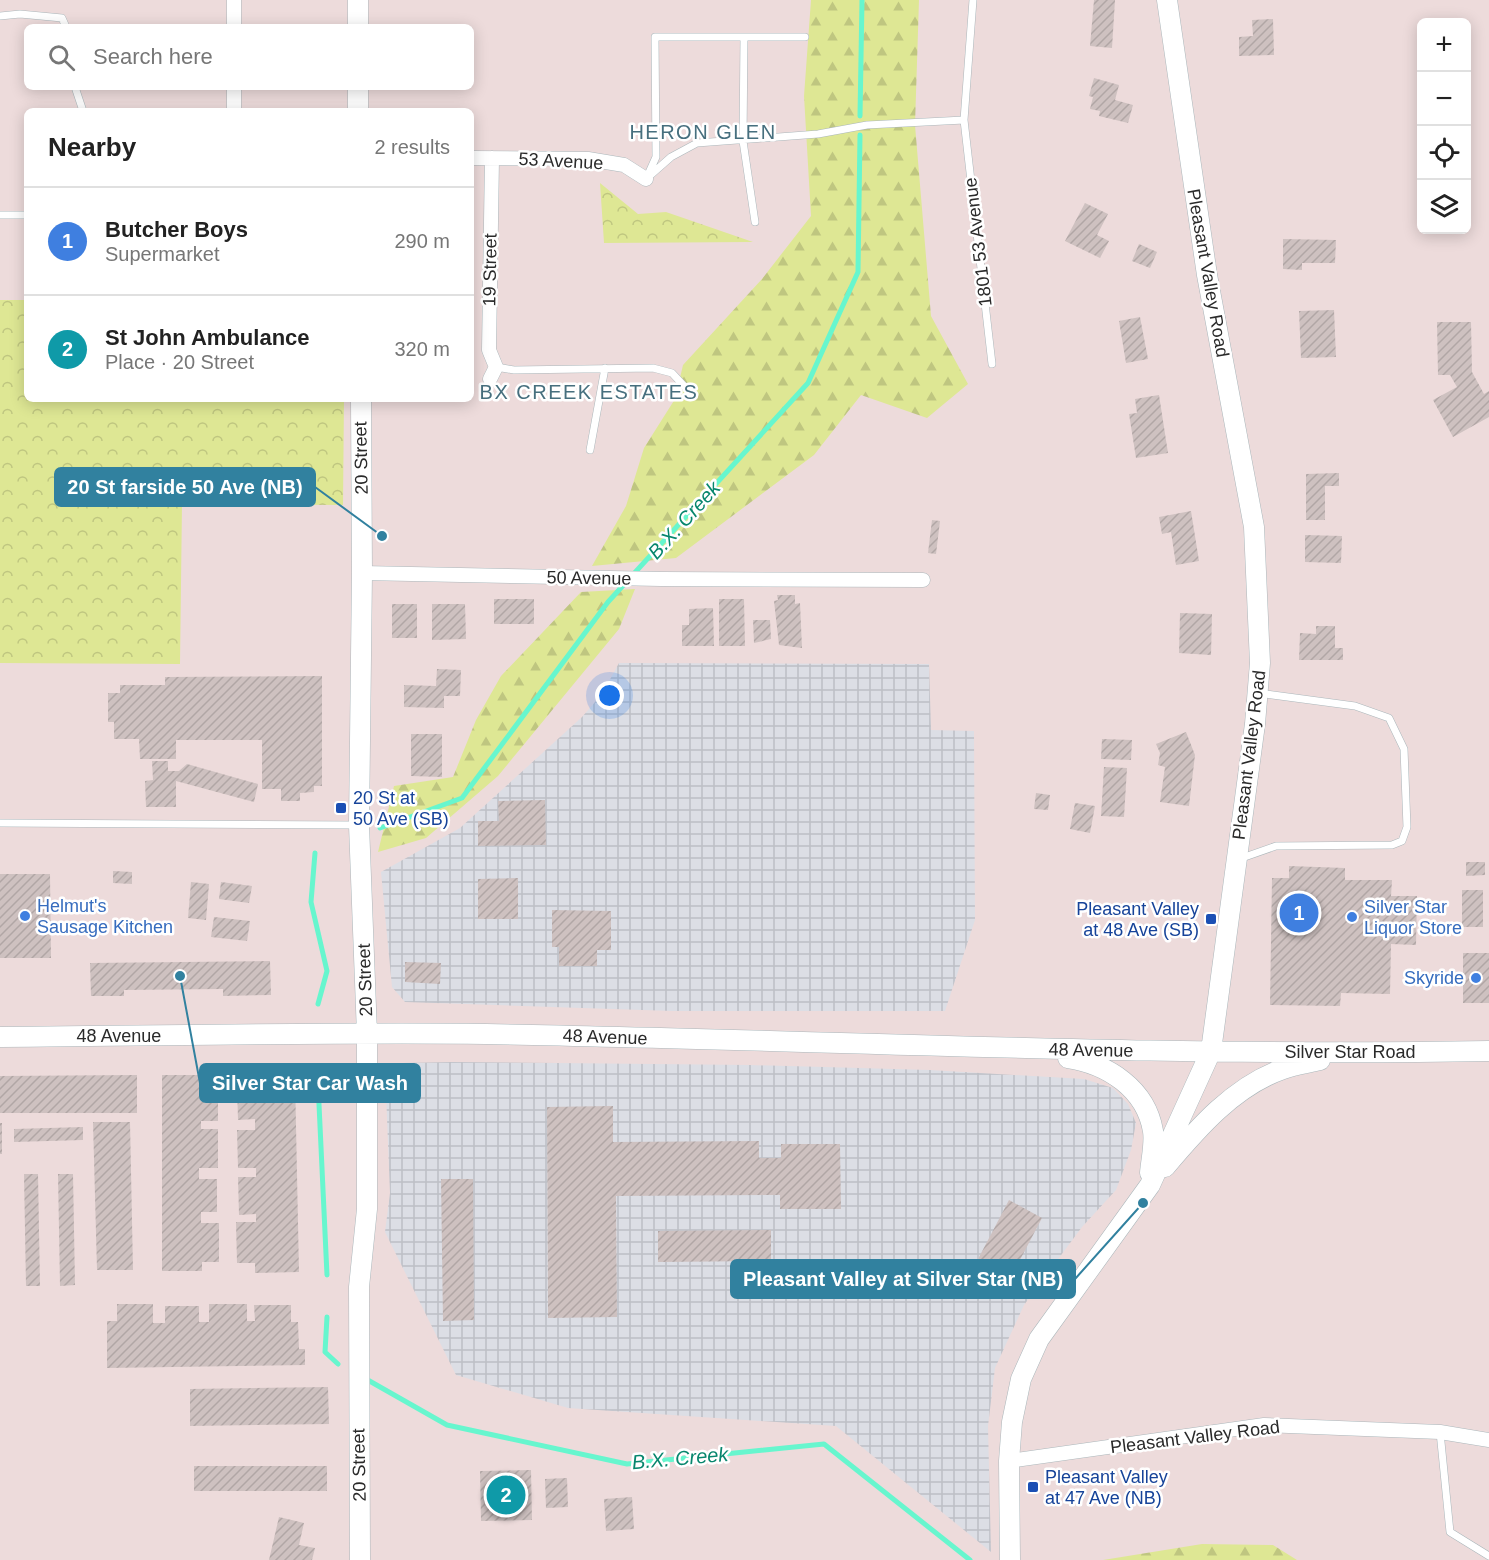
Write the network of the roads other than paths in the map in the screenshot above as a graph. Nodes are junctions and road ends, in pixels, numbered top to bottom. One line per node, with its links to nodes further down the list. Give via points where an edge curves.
1 (234, 0): 7 (street)
2 (358, 0): 8 (street)
3 (973, 0): 17 (lane, 1801 53 Avenue)
4 (1167, 0): 33 (street, Pleasant Valley Road, via 1207,275 1254,527)
5 (0, 16): 6 (lane, via 62,18)
6 (65, 24)
7 (234, 24)
8 (358, 24)
9 (744, 37): 10 (lane); 18 (lane); 21 (lane, via 655,37 656,157)
10 (805, 37)
11 (76, 90): 14 (lane)
12 (234, 90): 15 (street)
13 (358, 90): 16 (street)
14 (82, 108)
15 (234, 108)
16 (358, 108)
17 (964, 120): 18 (lane, via 867,125); 25 (lane, 1801 53 Avenue)
18 (743, 141): 21 (lane, via 697,143 671,157); 24 (lane)
19 (474, 158): 20 (street, 53 Avenue)
20 (492, 158): 21 (street, 53 Avenue, via 588,159 624,165); 27 (street, 19 Street, via 489,350)
21 (646, 179)
22 (0, 215): 23 (lane)
23 (24, 215)
24 (755, 222)
25 (992, 364)
26 (605, 368): 27 (lane); 28 (lane, via 653,368 672,374); 30 (lane)
27 (493, 373)
28 (685, 387)
29 (361, 402): 31 (street, 20 Street)
30 (590, 450)
31 (362, 573): 32 (street, 50 Avenue); 35 (street, 20 Street)
32 (923, 580)
33 (1258, 693): 36 (street, Pleasant Valley Road); 36 (lane, via 1355,706 1389,718 1404,749 1407,827 1402,841 1392,845 1275,846)
34 (0, 823): 35 (lane)
35 (359, 825): 37 (street, 20 Street)
36 (1237, 860): 40 (street, Pleasant Valley Road)
37 (367, 1034): 38 (street, 48 Avenue); 39 (street, 48 Avenue); 48 (street, 20 Street, via 367,1209 359,1287)
38 (0, 1037)
39 (1003, 1048): 40 (street, 48 Avenue); 43 (street, via 1090,1062 1129,1084 1145,1106 1153,1132)
40 (1211, 1051): 42 (street, Silver Star Road); 43 (street, Pleasant Valley Road)
41 (1489, 1051): 42 (street, Silver Star Road)
42 (1351, 1053): 43 (street, via 1283,1068 1259,1080 1194,1133)
43 (1150, 1185): 46 (street, Pleasant Valley Road, via 1039,1339 1021,1379)
44 (1440, 1432): 45 (street, Pleasant Valley Road); 46 (street, Pleasant Valley Road, via 1264,1425); 47 (lane, via 1450,1532)
45 (1489, 1440)
46 (1009, 1461): 49 (street, Pleasant Valley Road)
47 (1489, 1556)
48 (360, 1560)
49 (1010, 1560)

